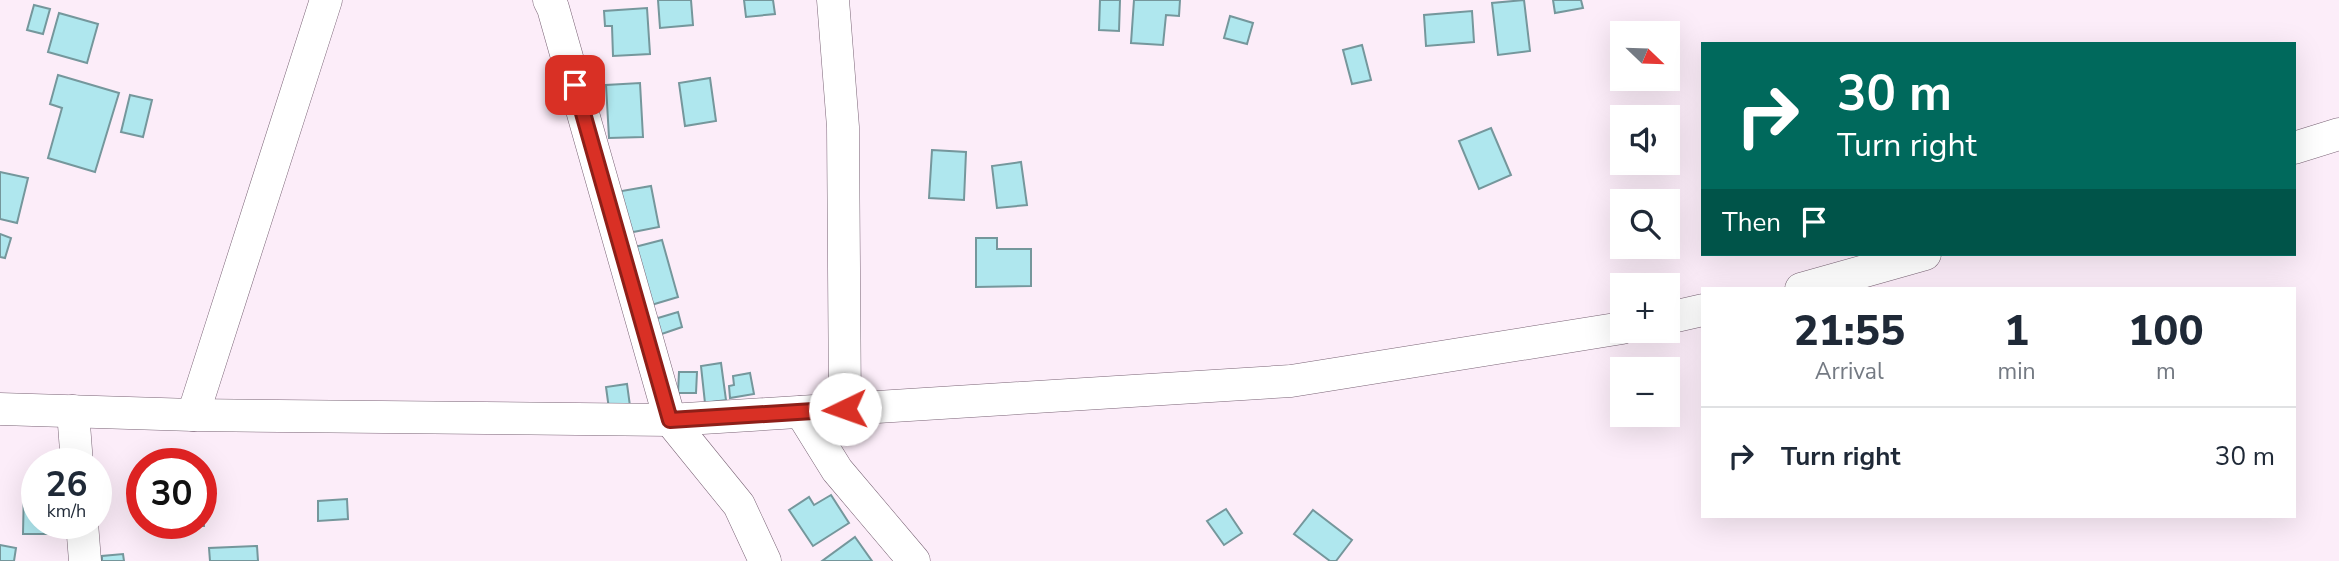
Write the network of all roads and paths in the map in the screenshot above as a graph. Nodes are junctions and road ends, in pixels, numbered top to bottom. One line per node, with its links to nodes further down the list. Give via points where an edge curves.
1 (326, 0): 15 (street)
2 (549, 0): 16 (street)
3 (833, 0): 12 (street, via 843,127)
4 (2339, 134): 5 (street)
5 (2296, 147)
6 (1917, 256): 7 (street)
7 (1808, 287)
8 (1701, 310): 9 (street)
9 (1680, 315)
10 (1610, 330): 12 (street, via 1291,381)
11 (0, 409): 13 (street)
12 (845, 409): 14 (street)
13 (73, 411): 15 (street); 17 (street)
14 (802, 412): 16 (street); 21 (street, via 838,470)
15 (193, 415): 16 (street)
16 (670, 420): 20 (street, via 739,505)
17 (76, 448)
18 (83, 539): 19 (street)
19 (85, 561)
20 (765, 561)
21 (914, 561)

